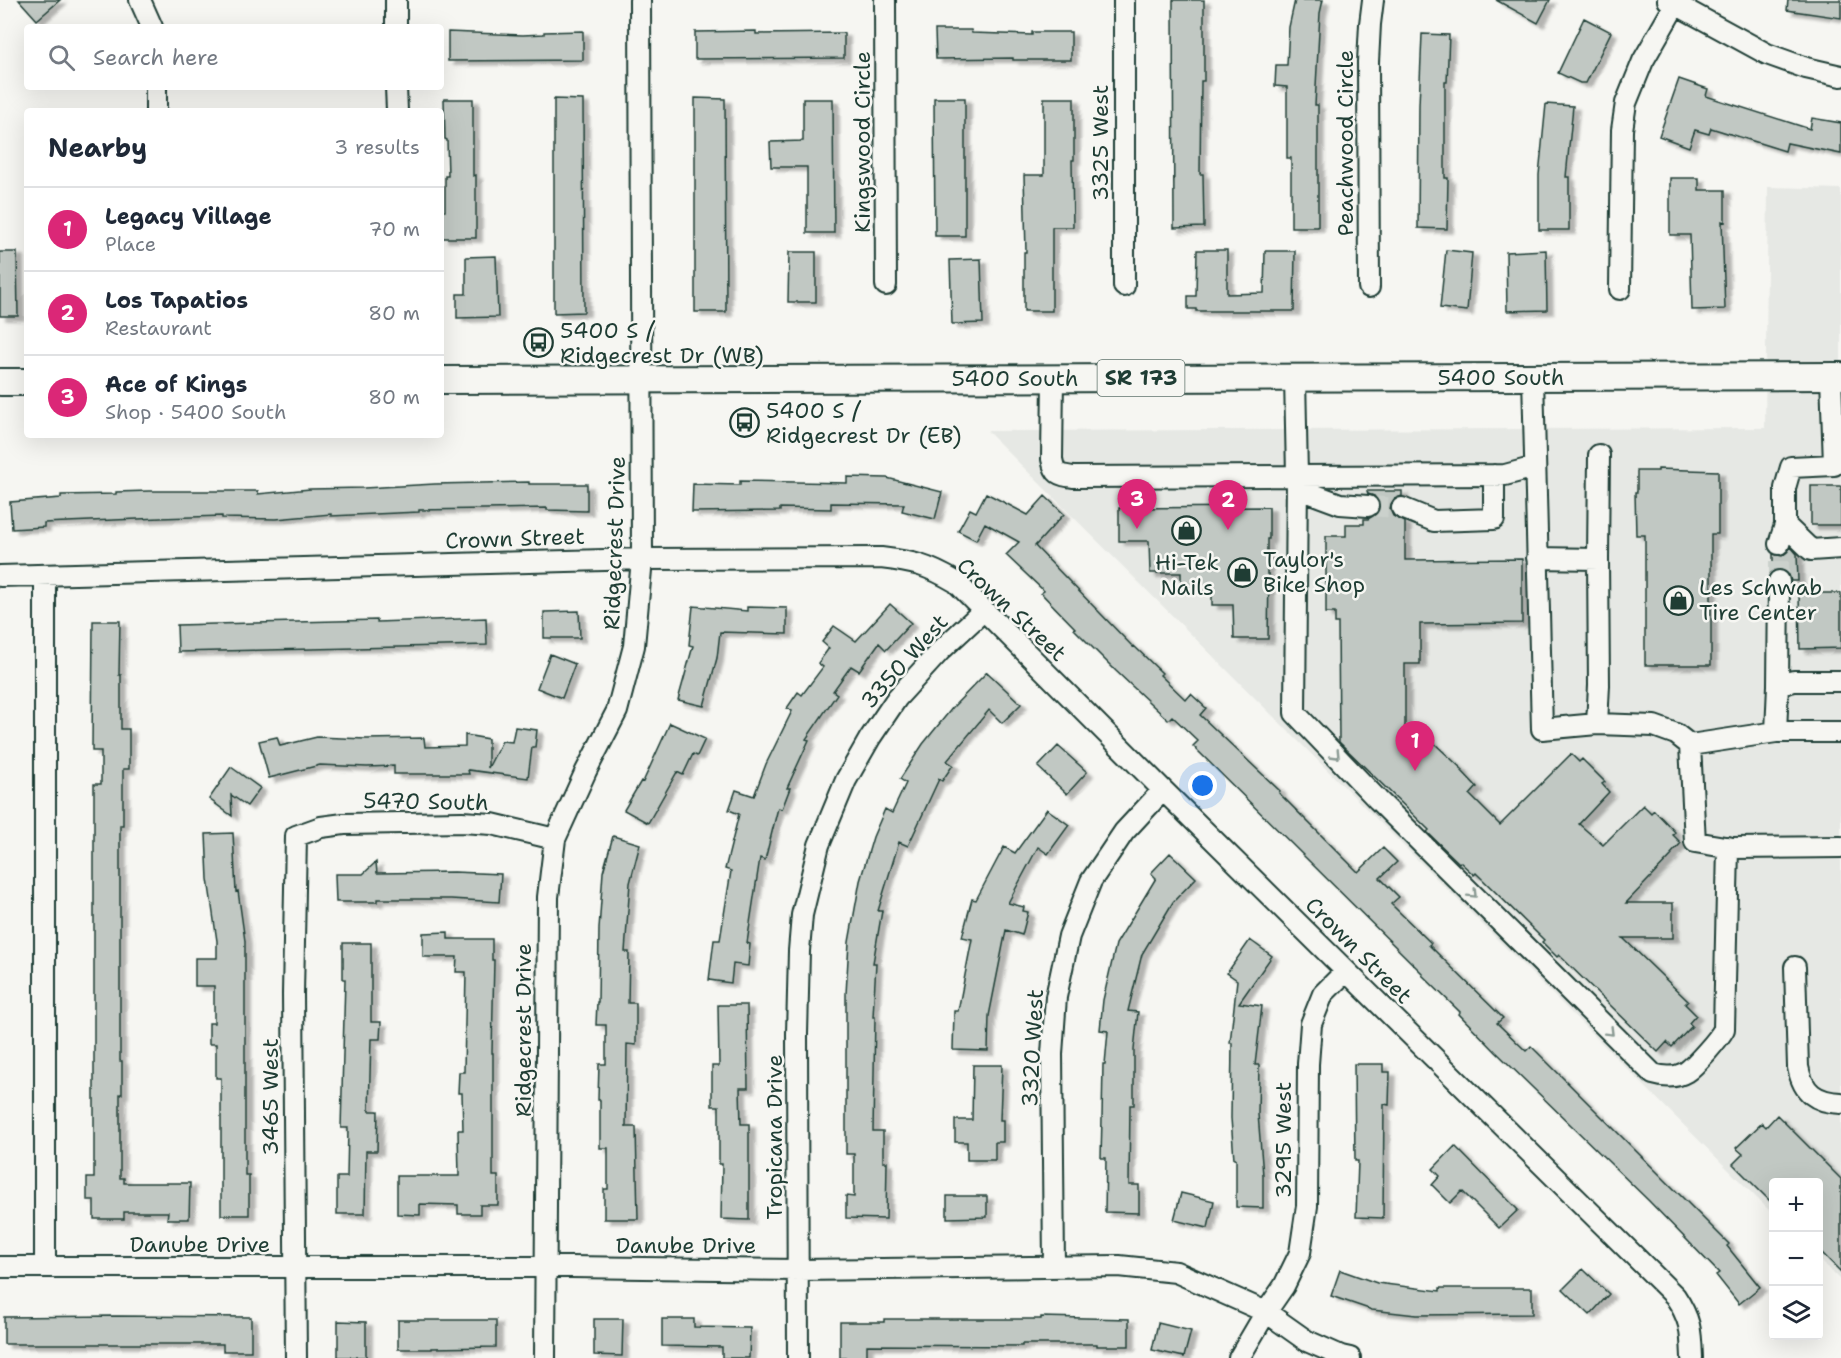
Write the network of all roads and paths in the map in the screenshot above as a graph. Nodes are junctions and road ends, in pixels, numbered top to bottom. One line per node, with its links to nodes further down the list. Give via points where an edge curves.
1 (396, 0): 9 (street)
2 (640, 0): 23 (street, Ridgecrest Drive)
3 (885, 0): 15 (street, Kingswood Circle)
4 (1124, 0): 16 (street, 3325 West)
5 (1373, 0): 17 (street, Peachwood Circle, via 1368,62)
6 (143, 1): 8 (street)
7 (1672, 2): 10 (street, via 1767,54); 18 (street, via 1626,103 1622,130)
8 (151, 24)
9 (396, 24)
10 (1841, 76)
11 (156, 90): 13 (street)
12 (396, 90): 14 (street)
13 (156, 108)
14 (397, 108)
15 (886, 285)
16 (1124, 286)
17 (1369, 287)
18 (1620, 288)
19 (1836, 376): 20 (main road, 5400 South / SR 173); 28 (street)
20 (1533, 377): 22 (main road, 5400 South / SR 173); 29 (street)
21 (1053, 378): 22 (main road, 5400 South / SR 173); 23 (main road, 5400 South / SR 173); 31 (street, via 1052,459 1053,468 1063,476)
22 (1295, 378): 31 (street)
23 (640, 379): 24 (main road, 5400 South / SR 173); 36 (street, Ridgecrest Drive)
24 (444, 380)
25 (0, 382): 26 (main road)
26 (24, 382)
27 (1599, 455): 37 (street)
28 (1837, 465): 34 (street, via 1791,468 1785,488 1782,534 1811,550)
29 (1535, 467): 30 (street); 35 (street)
30 (1494, 475): 31 (street); 33 (street, via 1494,519 1434,521)
31 (1297, 482): 32 (street, via 1340,504); 51 (street, one-way to 51, via 1295,713 1653,1074 1678,1075 1686,1071 1724,1029)
32 (1368, 506)
33 (1402, 508)
34 (1841, 549)
35 (1537, 558): 37 (street); 44 (street, via 1542,729)
36 (642, 559): 38 (street, Crown Street); 41 (street, Crown Street, via 881,558 914,562 956,582); 50 (street, Ridgecrest Drive, via 634,646 617,711)
37 (1598, 559): 44 (street)
38 (45, 575): 39 (street, Crown Street); 58 (street)
39 (0, 576)
40 (1779, 581): 43 (street)
41 (984, 610): 48 (street, Crown Street); 53 (street, 3350 West, via 897,698 870,738 846,780 819,845)
42 (1841, 681): 43 (street)
43 (1778, 684): 45 (street)
44 (1597, 724): 47 (street, via 1654,726 1676,734)
45 (1776, 732): 46 (street); 47 (street)
46 (1841, 732)
47 (1690, 745): 51 (street, via 1695,842)
48 (1163, 790): 55 (street, Crown Street); 59 (street, 3320 West, via 1124,832 1091,881 1069,936 1056,998 1052,1054)
49 (296, 836): 50 (street, 5470 South, via 344,824 462,822 492,824); 60 (street, 3465 West)
50 (555, 839): 61 (street, Ridgecrest Drive, via 548,897)
51 (1728, 847): 52 (street)
52 (1841, 847)
53 (802, 915): 62 (street, Tropicana Drive, via 797,1034)
54 (1795, 968): 56 (street, via 1800,1079 1815,1098)
55 (1346, 971): 63 (street, 3295 West, via 1323,994 1311,1024 1307,1206 1300,1253); 69 (street, Crown Street, via 1675,1296 1691,1329)
56 (1841, 1103)
57 (0, 1267): 58 (street, Danube Drive)
58 (45, 1267): 60 (street, Danube Drive)
59 (1054, 1267): 62 (street, Danube Drive); 63 (street, Danube Drive, via 1119,1266 1176,1272)
60 (296, 1268): 61 (street, Danube Drive); 64 (street, 3465 West)
61 (545, 1268): 62 (street, Danube Drive); 65 (street, Ridgecrest Drive)
62 (799, 1270): 66 (street, Tropicana Drive)
63 (1266, 1312): 67 (street, 3295 West); 68 (street, Danube Drive, via 1307,1341)
64 (296, 1358)
65 (545, 1358)
66 (798, 1358)
67 (1239, 1358)
68 (1350, 1358)
69 (1692, 1358)

